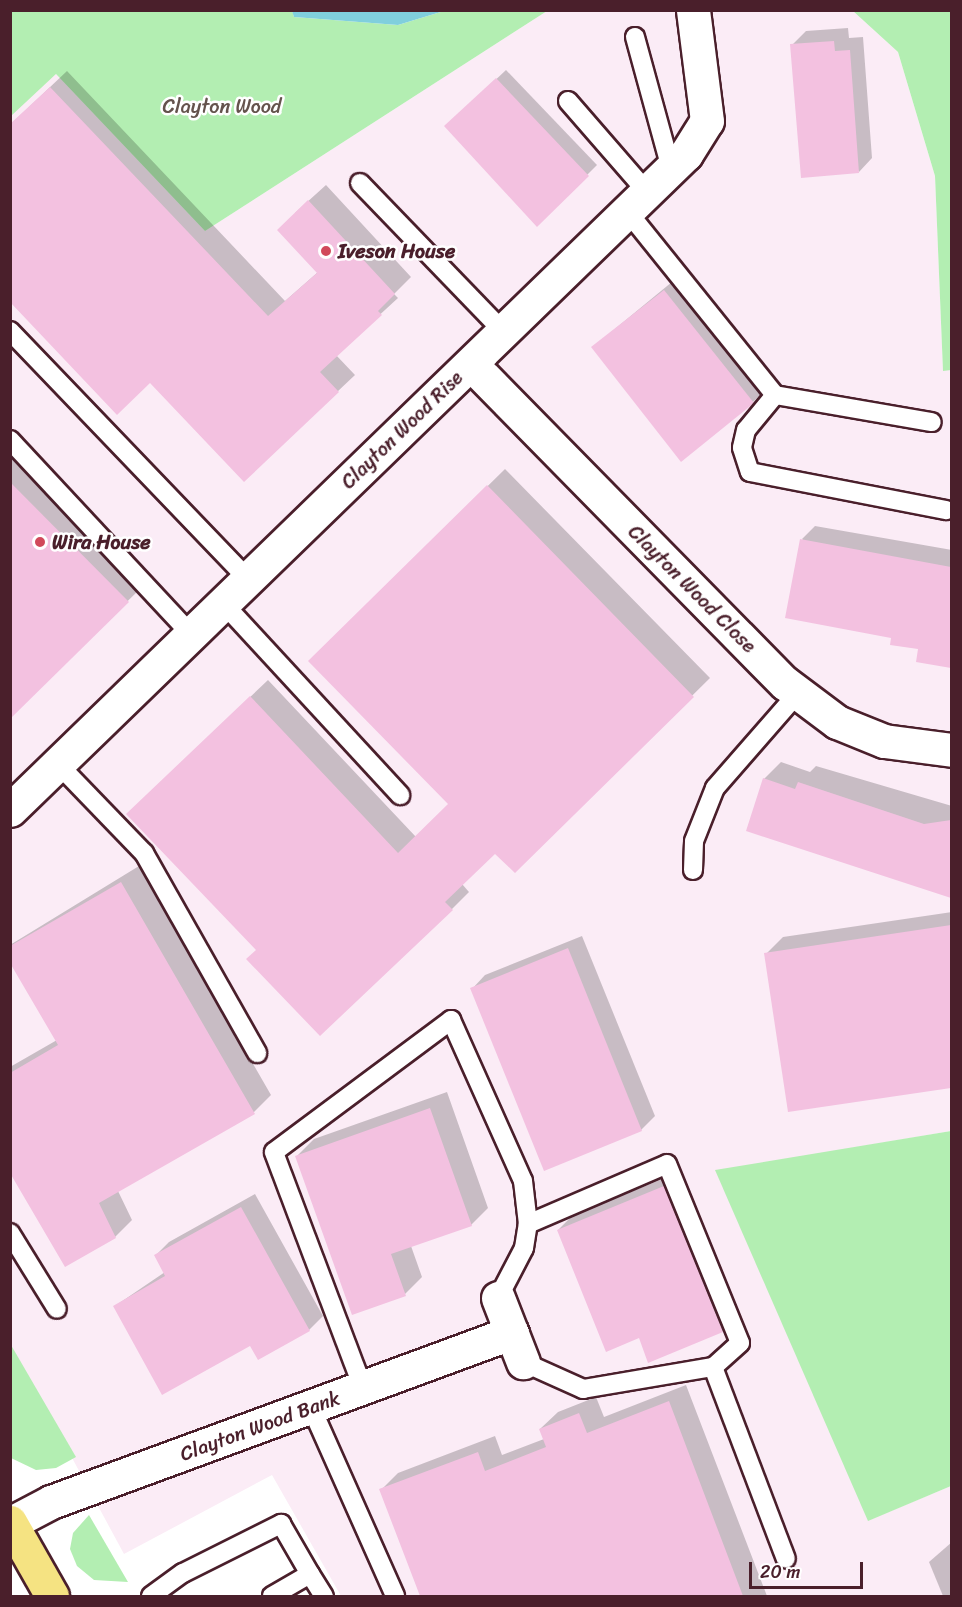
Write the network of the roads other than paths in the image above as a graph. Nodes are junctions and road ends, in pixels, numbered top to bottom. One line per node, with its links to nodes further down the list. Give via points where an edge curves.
1 (693, 10): 4 (street, Clayton Wood Rise, via 707,121)
2 (635, 37): 4 (lane)
3 (568, 101): 6 (lane)
4 (671, 169): 6 (street, Clayton Wood Rise)
5 (360, 183): 8 (lane)
6 (637, 201): 8 (street, Clayton Wood Rise); 10 (lane)
7 (10, 331): 14 (lane)
8 (504, 332): 9 (street, Clayton Wood Rise)
9 (471, 364): 14 (street, Clayton Wood Rise); 17 (street, Clayton Wood Close)
10 (775, 395): 11 (lane); 13 (lane, via 746,430 742,448 750,472)
11 (932, 423)
12 (10, 440): 16 (lane)
13 (946, 510)
14 (247, 578): 15 (street, Clayton Wood Rise)
15 (222, 602): 16 (street, Clayton Wood Rise); 20 (lane)
16 (190, 633): 19 (street, Clayton Wood Rise)
17 (798, 693): 18 (street, Clayton Wood Close, via 837,722 884,741); 22 (lane, via 715,788 694,841)
18 (951, 750)
19 (58, 764): 21 (street, Clayton Wood Rise); 23 (lane, via 144,853)
20 (400, 795)
21 (10, 810)
22 (693, 870)
23 (257, 1053)
24 (528, 1224): 26 (lane, via 524,1248); 29 (lane, via 667,1164 740,1343); 30 (lane, via 523,1181 451,1020 274,1152)
25 (10, 1233): 27 (lane)
26 (498, 1298): 28 (street)
27 (57, 1309)
28 (517, 1347): 29 (lane, via 584,1389); 30 (street, Clayton Wood Bank)
29 (713, 1367): 33 (lane)
30 (363, 1388): 31 (street, Clayton Wood Bank)
31 (311, 1407): 32 (street, Clayton Wood Bank, via 51,1502); 39 (lane)
32 (11, 1523): 36 (highway)
33 (786, 1559)
34 (310, 1574): 35 (lane, via 281,1524 183,1573); 37 (lane); 38 (lane)
35 (158, 1595)
36 (51, 1596)
37 (272, 1596)
38 (324, 1596)
39 (395, 1596)

